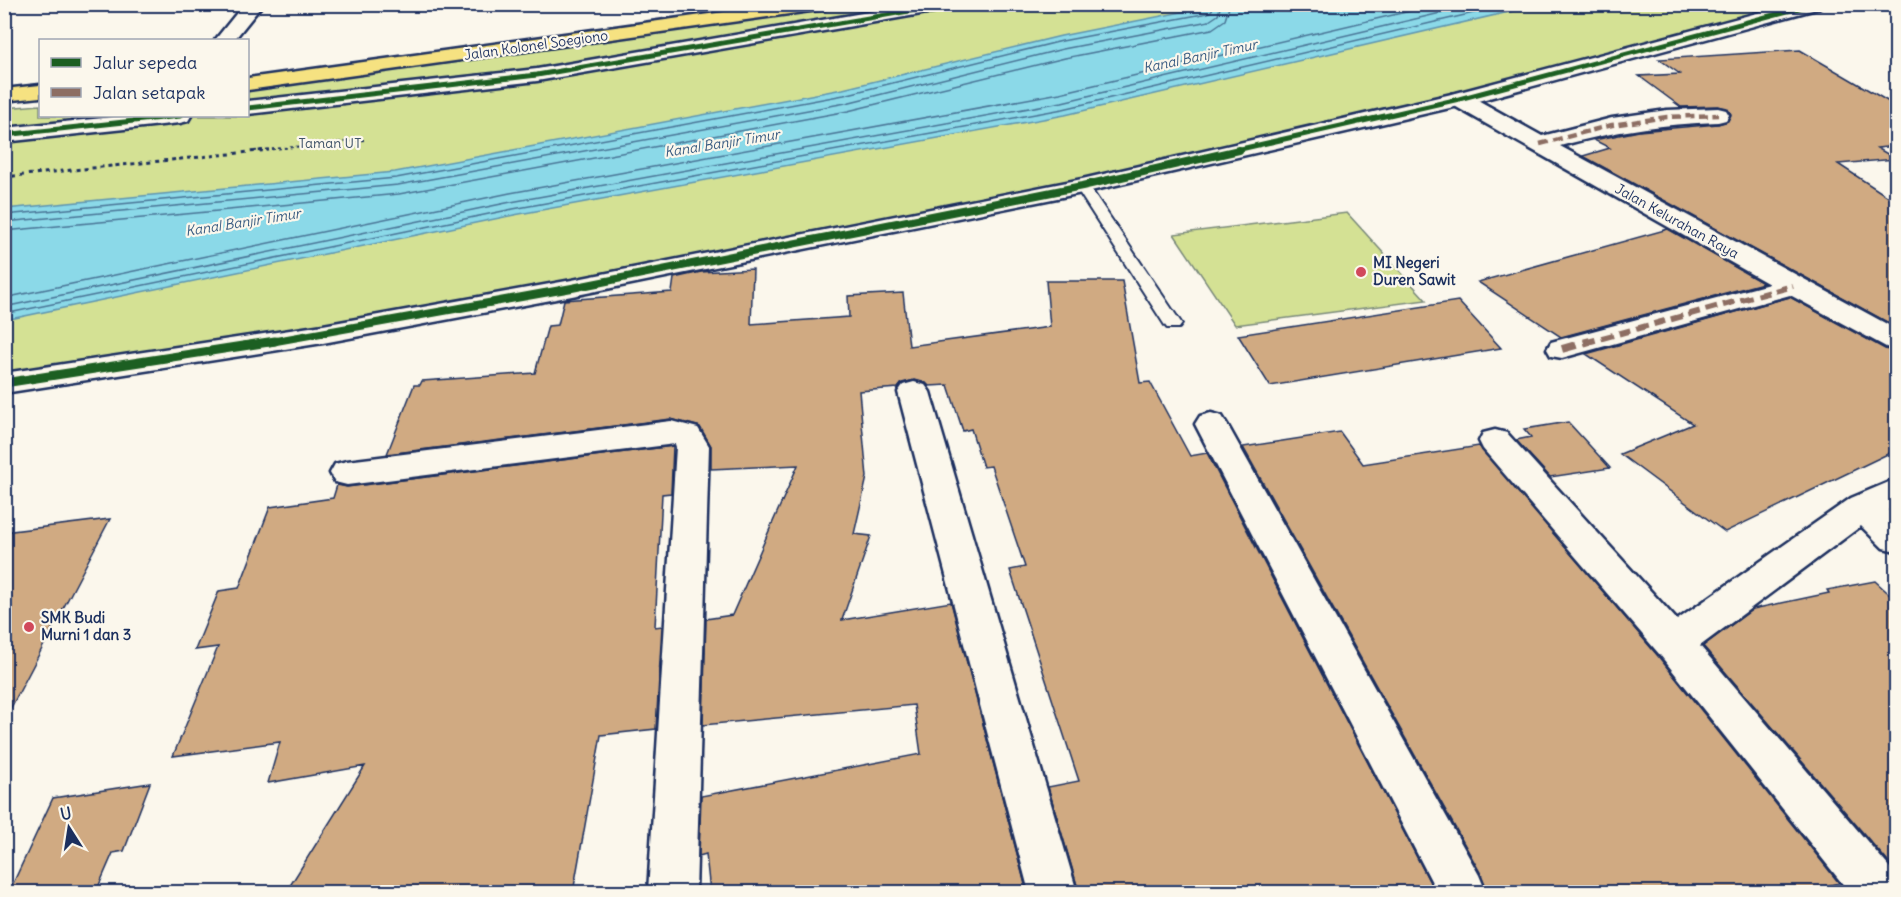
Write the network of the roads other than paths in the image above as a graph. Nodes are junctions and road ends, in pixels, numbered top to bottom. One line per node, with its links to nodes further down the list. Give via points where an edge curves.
1 (254, 4): 6 (street)
2 (711, 4): 7 (main road, Jalan Kolonel Soegiono)
3 (825, 4): 8 (main road, Jalan Kolonel Soegiono)
4 (950, 4): 14 (street, via 537,75)
5 (1814, 4): 11 (street)
6 (225, 39)
7 (249, 69)
8 (249, 84)
9 (39, 91): 10 (main road)
10 (4, 95)
11 (1459, 99): 18 (street, Jalan Kelurahan Raya); 19 (street)
12 (39, 105): 13 (main road)
13 (4, 108)
14 (249, 108)
15 (1718, 115): 18 (street, via 1612,125)
16 (171, 117): 17 (street)
17 (4, 135)
18 (1540, 144): 20 (street, Jalan Kelurahan Raya)
19 (1082, 186): 21 (lane); 24 (street, via 560,291 323,334)
20 (1793, 286): 22 (street, Jalan Kelurahan Raya); 23 (street)
21 (1173, 324)
22 (1896, 341)
23 (1562, 349)
24 (4, 383)
25 (914, 392): 34 (street)
26 (1211, 424): 35 (street)
27 (1495, 441): 32 (street)
28 (347, 473): 33 (street, via 671,432 686,436 693,446)
29 (1896, 491): 30 (street)
30 (1863, 507): 31 (street); 32 (street)
31 (1896, 538)
32 (1674, 643): 36 (street)
33 (672, 892)
34 (1053, 892)
35 (1462, 892)
36 (1879, 892)

